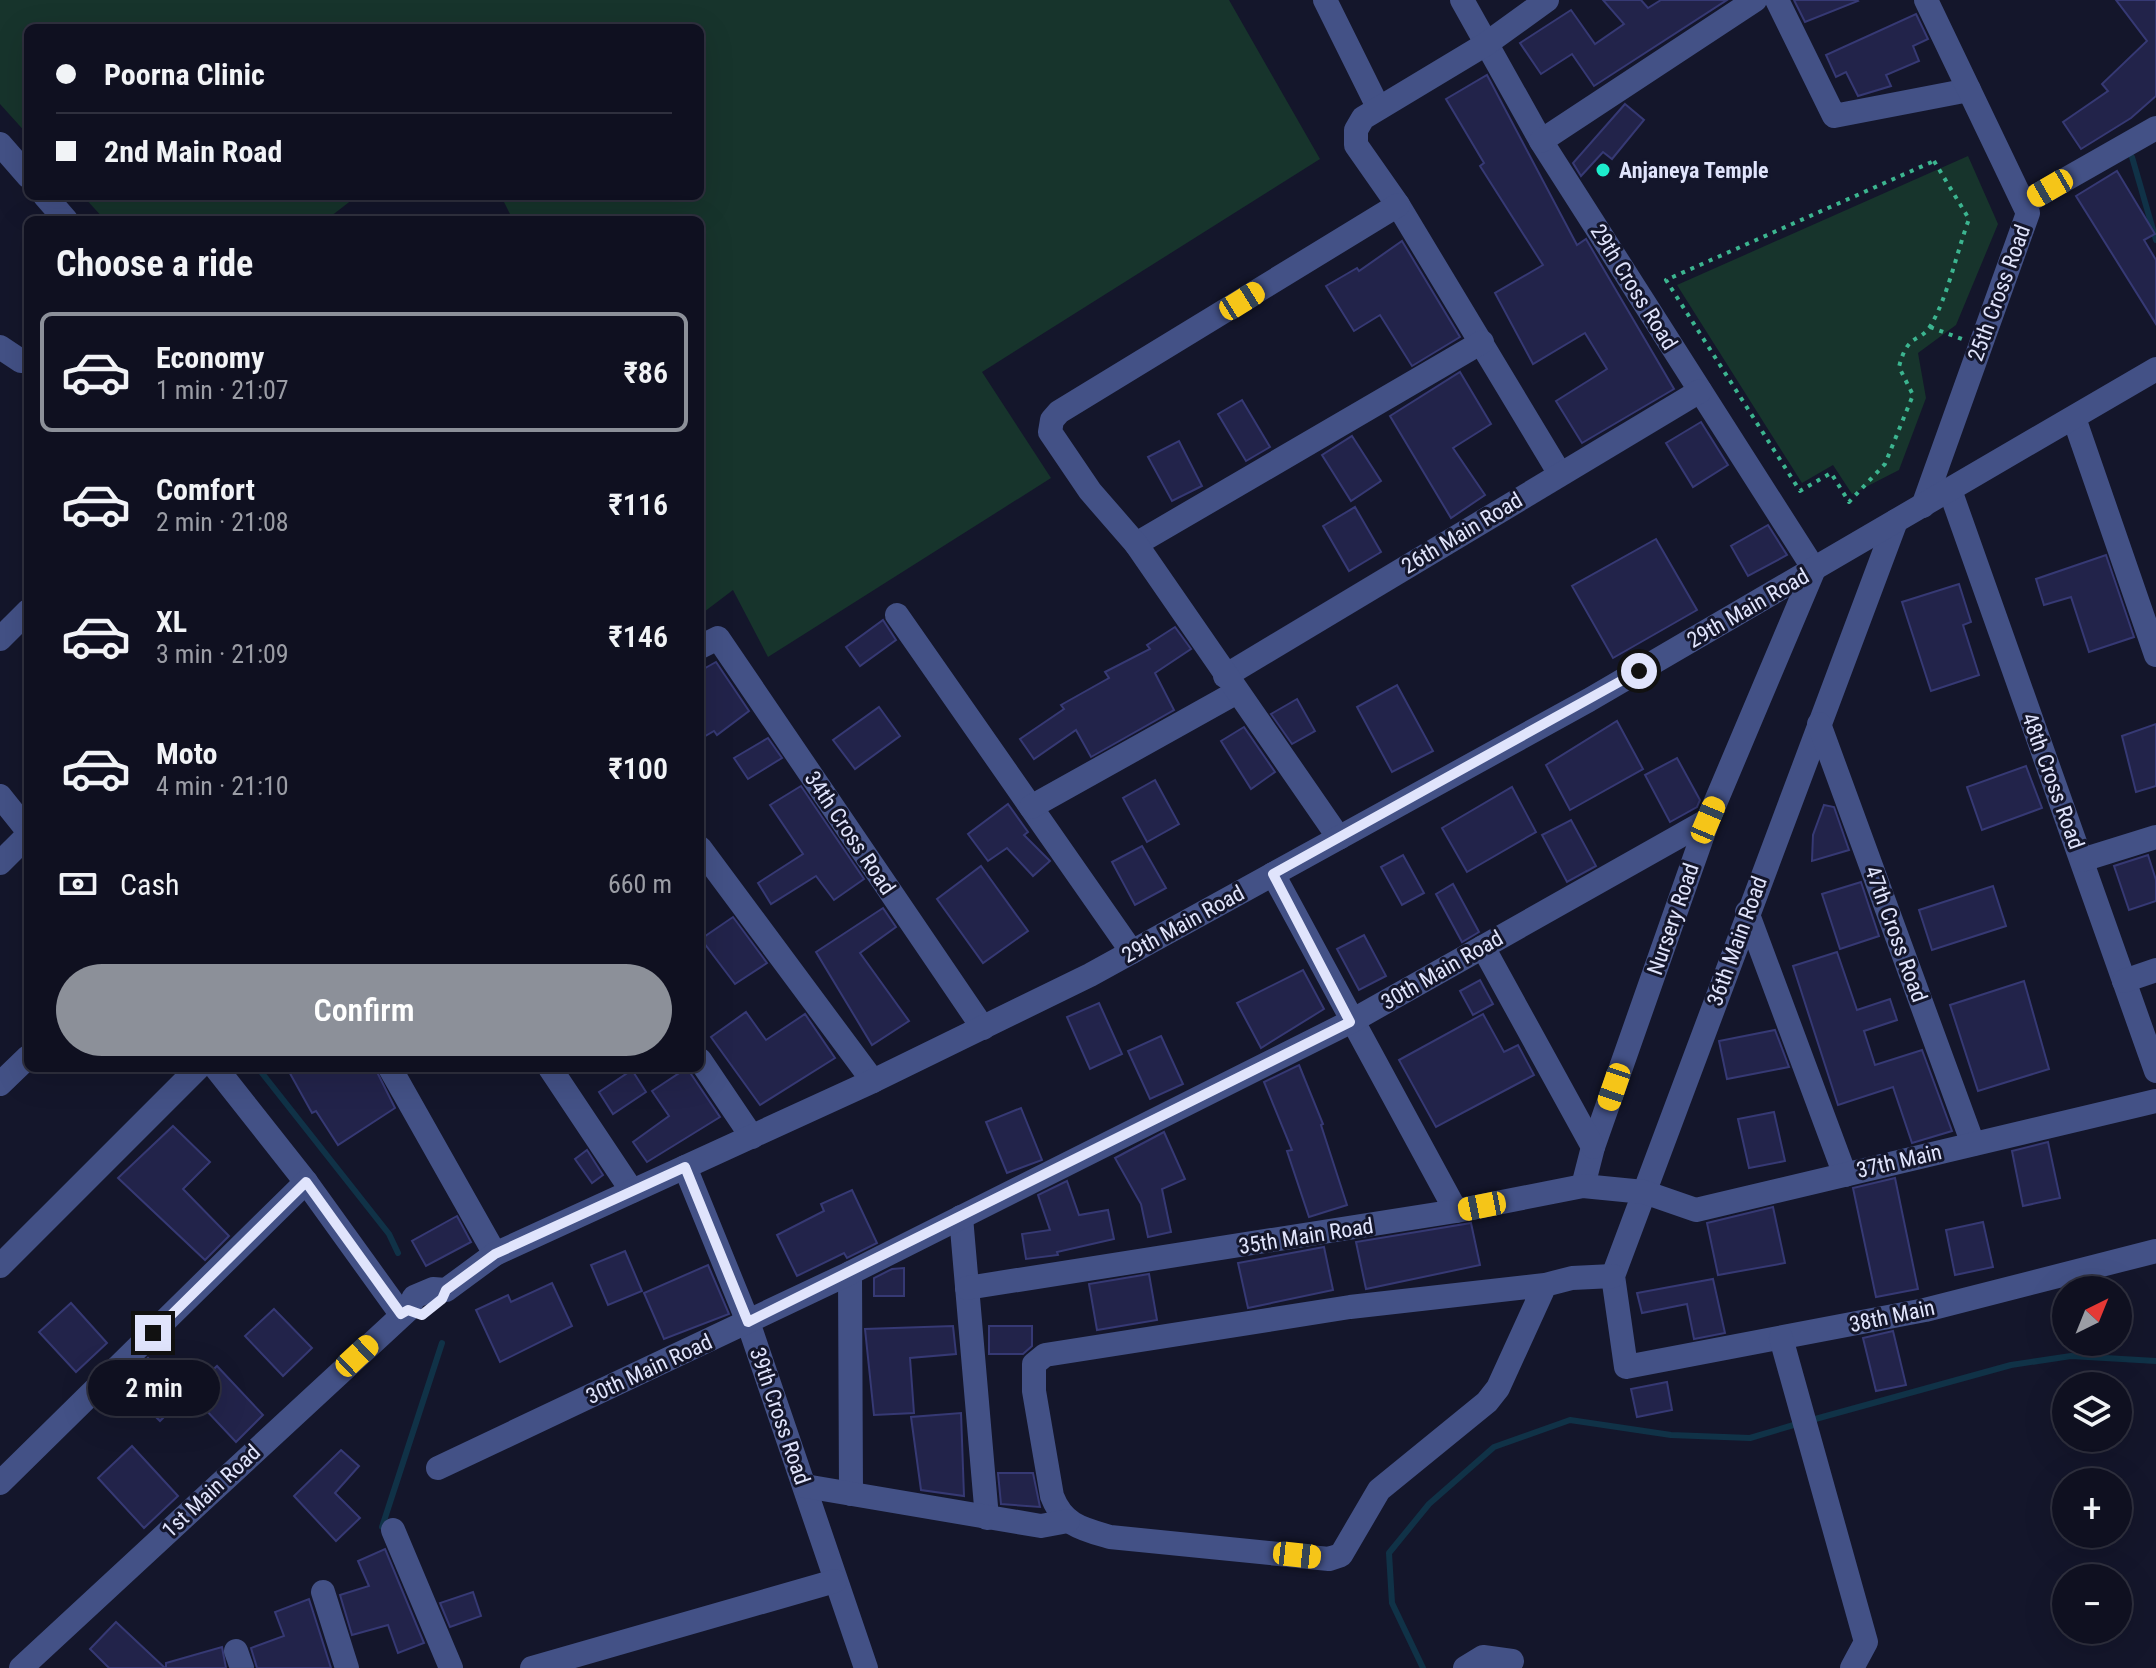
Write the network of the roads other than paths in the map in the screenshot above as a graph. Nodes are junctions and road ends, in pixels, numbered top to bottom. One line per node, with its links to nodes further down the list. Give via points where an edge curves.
1 (1325, 0): 9 (street)
2 (1462, 0): 7 (street, 29th Cross Road)
3 (1547, 0): 7 (street)
4 (1755, 0): 11 (street)
5 (1777, 0): 8 (street, via 1834,116)
6 (1926, 0): 8 (street, 25th Cross Road)
7 (1486, 44): 9 (street); 11 (street, 29th Cross Road)
8 (1969, 90): 15 (street, 25th Cross Road)
9 (1378, 107): 16 (street, via 1356,130 1356,145)
10 (2156, 128): 15 (street)
11 (1541, 141): 22 (street, 29th Cross Road)
12 (0, 144): 13 (street)
13 (24, 171)
14 (48, 200): 17 (street)
15 (2024, 203): 26 (street, 25th Cross Road, via 2028,213)
16 (1398, 205): 18 (street); 28 (street, via 1052,420 1050,432 1090,491)
17 (62, 216)
18 (1482, 342): 24 (street); 28 (street)
19 (0, 347): 20 (street)
20 (24, 361)
21 (2156, 369): 23 (street, 29th Main Road)
22 (1700, 391): 24 (street, 26th Main Road); 29 (street, 29th Cross Road)
23 (2074, 418): 25 (street, 29th Main Road); 34 (street)
24 (1560, 474): 35 (street, 26th Main Road)
25 (1950, 490): 26 (street, 29th Main Road); 45 (street, 48th Cross Road)
26 (1923, 506): 27 (street, 29th Main Road)
27 (1896, 521): 29 (street, 29th Main Road); 36 (street, 36th Main Road)
28 (1136, 544): 35 (street)
29 (1814, 569): 39 (street, Nursery Road); 43 (street, 29th Main Road)
30 (24, 615): 32 (street)
31 (897, 615): 38 (street)
32 (0, 639)
33 (709, 643): 54 (street, 34th Cross Road)
34 (2156, 655)
35 (1231, 684): 38 (street, 26th Main Road); 43 (street)
36 (1819, 724): 48 (street, 36th Main Road); 66 (street, 47th Cross Road)
37 (0, 796): 40 (street)
38 (1031, 807): 50 (street)
39 (1708, 820): 49 (street, 30th Main Road); 67 (street, Nursery Road)
40 (24, 828)
41 (24, 837): 46 (street)
42 (2156, 837): 45 (street)
43 (1339, 838): 47 (street, 29th Main Road)
44 (704, 853): 62 (street)
45 (2082, 860): 52 (street, 48th Cross Road)
46 (0, 863)
47 (1273, 874): 50 (street, 29th Main Road); 53 (street)
48 (1747, 912): 69 (street); 73 (street, 36th Main Road)
49 (1483, 947): 53 (street, 30th Main Road); 67 (street)
50 (1132, 952): 54 (street, 29th Main Road)
51 (2156, 970): 52 (street)
52 (2124, 981): 57 (street, 48th Cross Road)
53 (1350, 1022): 74 (street); 75 (street, 30th Main Road)
54 (983, 1028): 62 (street, 29th Main Road)
55 (24, 1061): 63 (street)
56 (704, 1066): 65 (street)
57 (2156, 1071)
58 (194, 1072): 78 (street)
59 (219, 1072): 70 (street)
60 (392, 1072): 77 (street)
61 (553, 1072): 72 (street)
62 (873, 1081): 65 (street, 29th Main Road)
63 (0, 1084)
64 (2156, 1101): 66 (street, 37th Main)
65 (752, 1137): 68 (street, 29th Main Road)
66 (1973, 1144): 69 (street, 37th Main)
67 (1593, 1147): 71 (street, Nursery Road)
68 (685, 1167): 72 (street, 29th Main Road); 84 (street, 39th Cross Road)
69 (1845, 1175): 73 (street, 37th Main, via 1696,1210)
70 (306, 1182): 83 (street); 88 (street)
71 (1583, 1186): 73 (street, 35th Main Road); 74 (street, 35th Main Road)
72 (632, 1191): 77 (street, 29th Main Road)
73 (1644, 1192): 80 (street, 36th Main Road)
74 (1456, 1211): 82 (street, 35th Main Road)
75 (961, 1217): 79 (street, 30th Main Road); 82 (street)
76 (2156, 1251): 85 (street, 38th Main, via 1925,1310)
77 (495, 1254): 83 (street, 29th Main Road, via 422,1315)
78 (0, 1266)
79 (850, 1273): 84 (street, 30th Main Road); 89 (street)
80 (1613, 1276): 81 (street); 86 (street, 36th Main Road)
81 (1545, 1285): 92 (street, via 1498,1388 1379,1490 1341,1555 1329,1559 1110,1537); 92 (street, via 1350,1307 1045,1355 1034,1364 1034,1391 1052,1496)
82 (967, 1288): 91 (street)
83 (405, 1312): 97 (street, 1st Main Road)
84 (748, 1322): 87 (street, 30th Main Road); 90 (street, 39th Cross Road)
85 (1781, 1338): 86 (street, 38th Main); 103 (street, via 1866,1642)
86 (1626, 1367)
87 (438, 1468)
88 (0, 1483)
89 (851, 1494): 90 (street); 91 (street)
90 (810, 1503): 94 (street, 39th Cross Road)
91 (987, 1518): 92 (street, via 1041,1526)
92 (1068, 1521)
93 (393, 1530): 99 (street)
94 (835, 1581): 100 (street); 101 (street, 39th Cross Road)
95 (323, 1592): 98 (street)
96 (1512, 1661): 102 (street, via 1483,1657)
97 (21, 1668)
98 (347, 1668)
99 (451, 1668)
100 (532, 1668)
101 (866, 1668)
102 (1465, 1668)
103 (1852, 1668)

